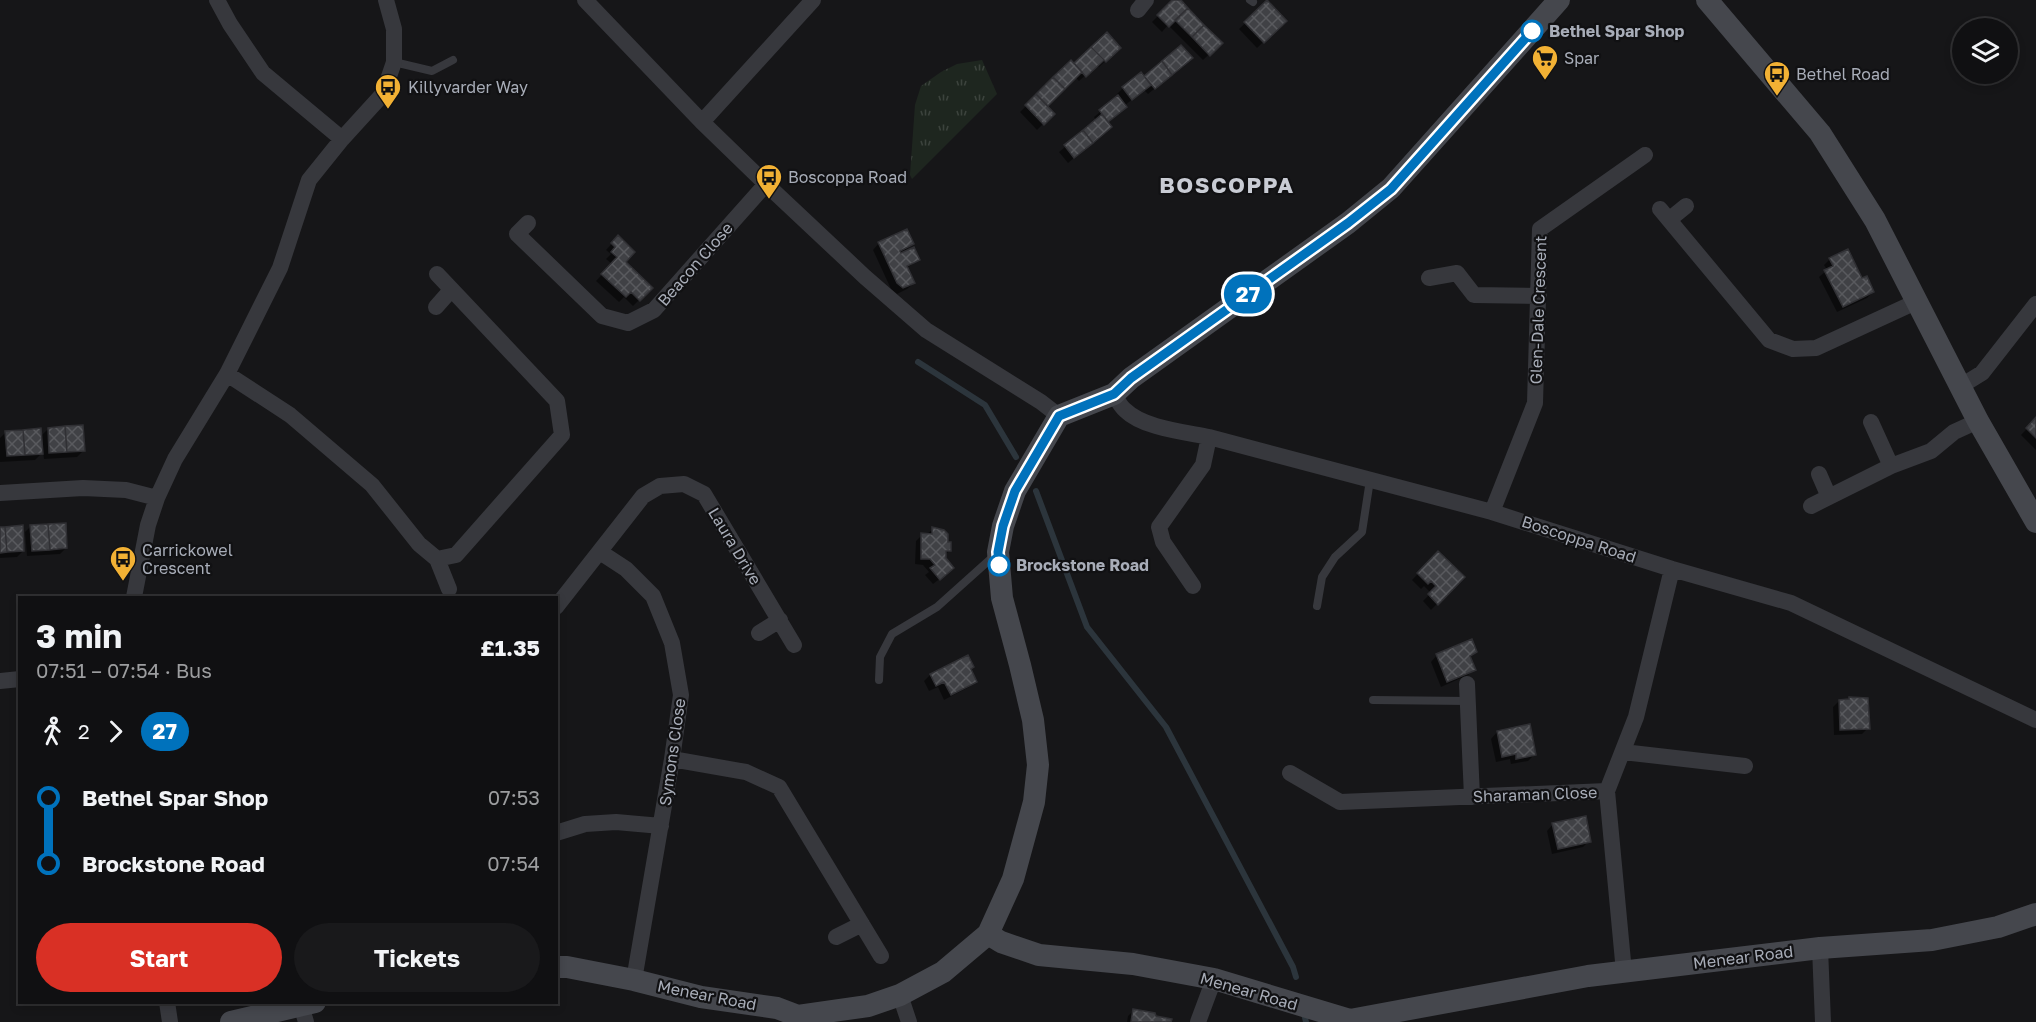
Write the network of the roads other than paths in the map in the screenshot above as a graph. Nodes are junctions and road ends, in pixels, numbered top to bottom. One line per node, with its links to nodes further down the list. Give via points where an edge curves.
1 (218, 0): 10 (street, via 263,73)
2 (386, 0): 8 (street, via 394,29)
3 (585, 0): 9 (street)
4 (813, 0): 9 (street)
5 (1559, 0): 24 (street, via 1391,189)
6 (1707, 0): 19 (street, via 1820,133 1875,220)
7 (453, 60): 8 (lane, via 432,71)
8 (394, 62): 10 (street, via 383,94)
9 (702, 122): 12 (street)
10 (342, 139): 22 (street, via 309,180 280,268)
11 (1645, 155): 18 (street, Glen-Dale Crescent, via 1540,229)
12 (766, 184): 14 (street, Beacon Close, via 654,310 628,322 602,316 517,234); 25 (street, via 926,330)
13 (1686, 207): 19 (street, via 1665,214 1769,340 1793,349 1816,348)
14 (528, 223)
15 (437, 274): 17 (street)
16 (1429, 278): 18 (street, via 1457,273 1474,295)
17 (451, 290): 21 (street); 40 (street, via 557,401 562,435 456,555)
18 (1539, 296): 36 (street, Glen-Dale Crescent, via 1535,403)
19 (1918, 301): 23 (street)
20 (2036, 304): 23 (street, via 1982,373)
21 (436, 306)
22 (227, 374): 34 (street, via 175,459); 40 (street, via 290,415 372,485 419,544)
23 (1961, 387): 26 (street)
24 (1114, 394): 25 (street); 28 (street, Boscoppa Road, via 1124,410 1138,419)
25 (1059, 416): 39 (street, via 1015,491)
26 (1978, 421): 29 (street, via 1954,432 1931,452); 37 (street)
27 (1871, 422): 29 (street)
28 (1209, 437): 31 (street, Boscoppa Road); 42 (street, via 1203,465 1159,527 1163,542)
29 (1891, 466): 33 (street)
30 (1819, 474): 33 (street)
31 (1370, 480): 36 (street, Boscoppa Road); 46 (lane, via 1362,532 1335,557 1323,577)
32 (0, 494): 34 (street, via 82,488 126,490)
33 (1829, 496): 35 (street)
34 (157, 498): 44 (street)
35 (1811, 506)
36 (1492, 512): 41 (street, Boscoppa Road)
37 (2036, 522)
38 (600, 552): 45 (street, Laura Drive); 47 (street, Laura Drive, via 643,496 660,486 684,484 704,494); 57 (street, Symons Close, via 626,568 653,596 672,643 681,695)
39 (998, 552): 51 (lane, via 937,607 892,634 880,657); 66 (street, via 1002,598 1033,720 1038,765 1034,802 1013,879)
40 (437, 559): 43 (street)
41 (1672, 569): 55 (street, Boscoppa Road, via 1791,603); 56 (street, via 1636,717)
42 (1193, 586)
43 (449, 588)
44 (134, 596)
45 (558, 604)
46 (1317, 606)
47 (780, 620): 48 (street); 49 (street, Laura Drive)
48 (759, 633)
49 (794, 645)
50 (18, 679): 52 (street)
51 (879, 680)
52 (0, 681)
53 (1468, 693): 54 (lane); 61 (street)
54 (1372, 700)
55 (2036, 720)
56 (1623, 752): 58 (street); 60 (street)
57 (672, 759): 62 (street, Symons Close); 65 (street, via 746,772 779,787)
58 (1745, 766)
59 (1290, 773): 61 (street, Sharaman Close, via 1340,802)
60 (1607, 791): 61 (street, Sharaman Close); 71 (street, Sharaman Close)
61 (1472, 797)
62 (661, 826): 63 (street, via 616,822 585,824); 73 (street, Symons Close)
63 (558, 832)
64 (2036, 914): 68 (street, Menear Road, via 1998,927 1932,940)
65 (862, 924): 67 (street); 69 (street)
66 (988, 934): 72 (street, Menear Road, via 1039,955 1133,964); 74 (street, Menear Road, via 943,972)
67 (836, 937)
68 (1820, 948): 71 (street, Menear Road); 83 (street)
69 (880, 956)
70 (558, 967): 73 (street, Menear Road)
71 (1624, 972): 77 (street, Menear Road, via 1482,995)
72 (1214, 979): 77 (street, Menear Road, via 1350,1020); 82 (street)
73 (634, 980): 78 (street, Menear Road, via 701,997 777,1008)
74 (900, 995): 78 (street, Menear Road, via 868,1006); 81 (street)
75 (167, 1004): 79 (street)
76 (307, 1010): 80 (street)
77 (1385, 1018)
78 (797, 1019)
79 (170, 1022)
80 (231, 1022)
81 (909, 1022)
82 (1198, 1022)
83 (1823, 1022)

